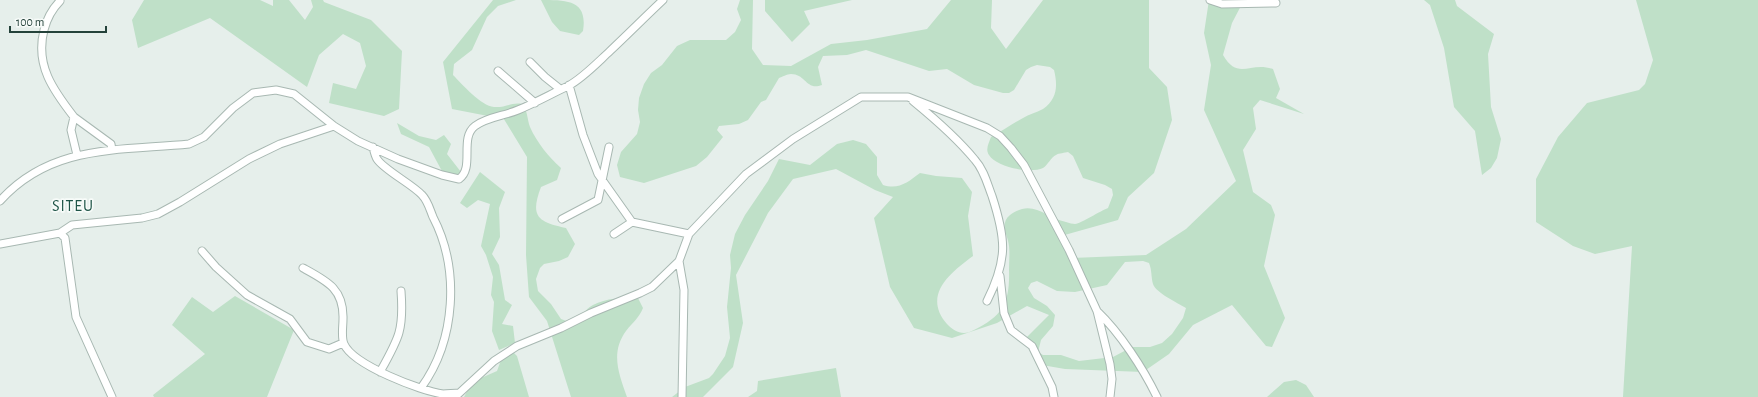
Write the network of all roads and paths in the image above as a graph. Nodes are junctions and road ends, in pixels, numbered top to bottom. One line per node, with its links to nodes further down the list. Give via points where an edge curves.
1 (663, 0): 7 (street, via 595,65)
2 (1210, 0): 4 (street, via 1222,4)
3 (60, 1): 11 (street, via 47,19 41,46 42,60 57,96)
4 (1276, 3)
5 (530, 62): 8 (street)
6 (498, 71): 10 (street)
7 (569, 85): 8 (street); 17 (street, via 583,135)
8 (560, 89): 10 (street)
9 (908, 97): 23 (street, via 861,97 793,140 746,174); 28 (street, via 954,138 981,168 1000,220 1004,244); 31 (street, via 987,128 1000,136 1011,148 1024,165 1039,193)
10 (535, 103): 14 (street, via 483,121 474,127 469,134 466,169 459,179 442,175)
11 (74, 117): 15 (street, via 111,144); 16 (street, via 71,130)
12 (334, 126): 14 (street); 15 (street, via 294,94 276,90 265,91 253,93 244,99 204,137 189,144); 21 (street, via 280,144 249,159 158,214 72,225)
13 (609, 147): 17 (street)
14 (373, 148): 34 (street, via 378,160 423,196 439,226 450,265 449,316 445,337 434,368)
15 (112, 150): 16 (street)
16 (77, 155): 18 (street, via 56,161 38,171)
17 (603, 182): 19 (street, via 598,200); 20 (street)
18 (0, 201)
19 (562, 219)
20 (632, 222): 22 (street); 23 (street)
21 (60, 233): 24 (street); 37 (street, via 65,238 76,317)
22 (614, 234)
23 (689, 234): 26 (street)
24 (0, 244)
25 (202, 251): 32 (street, via 247,295 290,319 307,342 329,349)
26 (679, 261): 35 (street, via 652,287 640,294 591,313 506,352); 38 (street, via 684,290)
27 (303, 268): 32 (street, via 327,282 340,298 344,308)
28 (999, 272): 30 (street); 39 (street, via 1004,313 1011,330 1032,346 1052,387)
29 (401, 291): 33 (street, via 402,322 399,336)
30 (987, 301)
31 (1097, 311): 36 (street, via 1143,372); 40 (street, via 1110,364)
32 (343, 343): 33 (street, via 350,354)
33 (380, 372): 34 (street)
34 (421, 388): 35 (street)
35 (457, 395)
36 (1156, 396)
37 (112, 397)
38 (682, 397)
39 (1054, 397)
40 (1110, 397)

